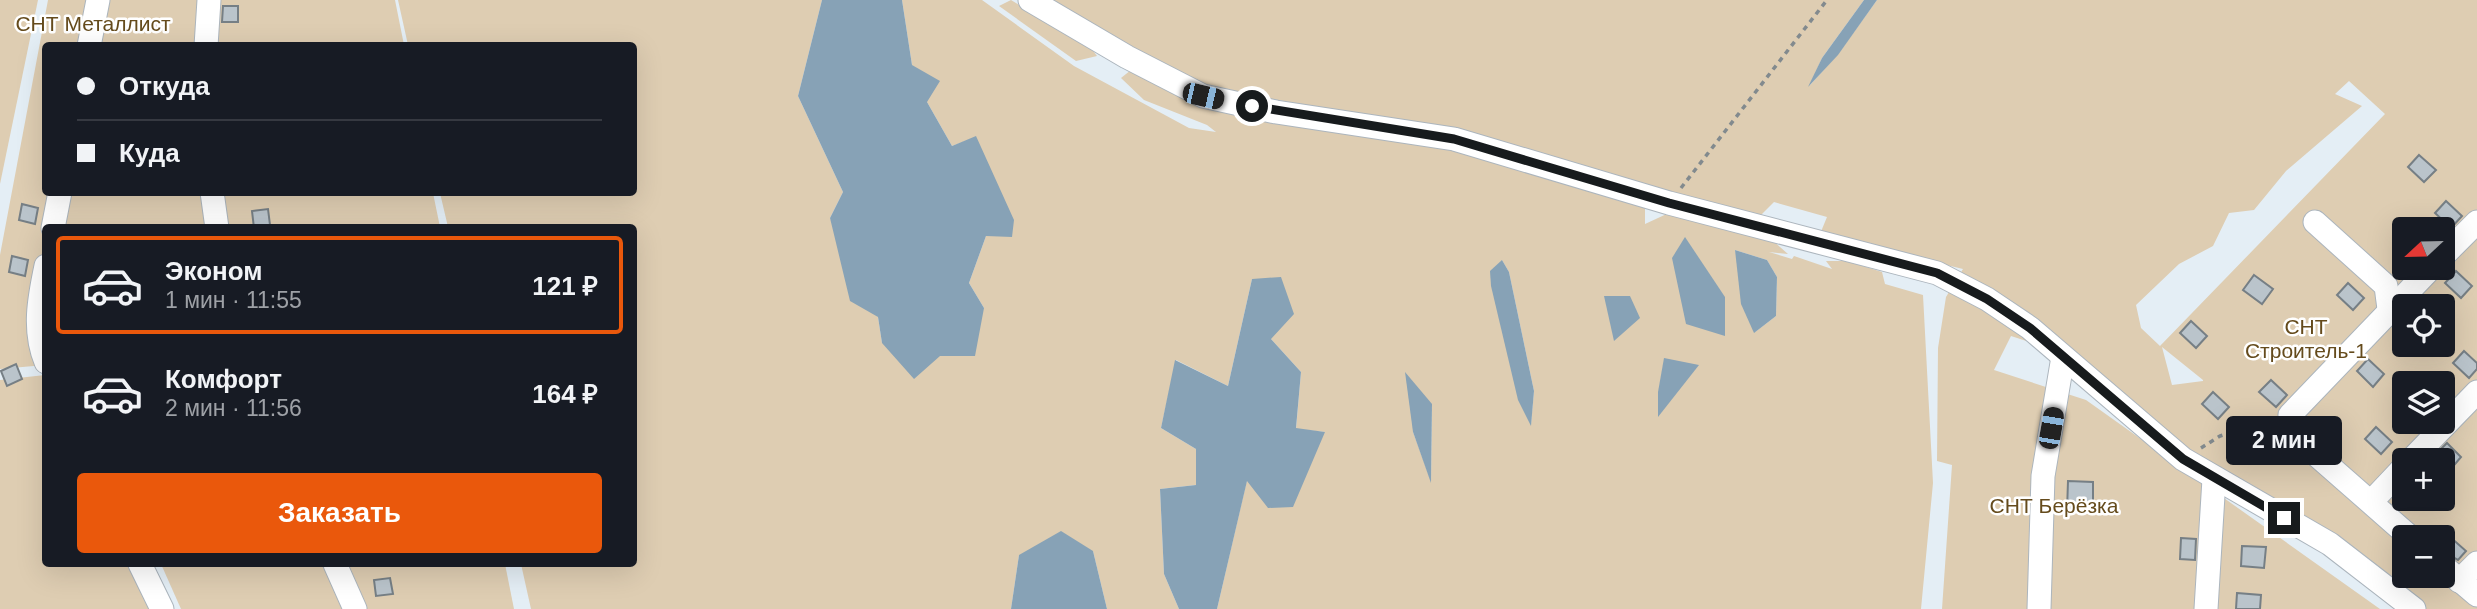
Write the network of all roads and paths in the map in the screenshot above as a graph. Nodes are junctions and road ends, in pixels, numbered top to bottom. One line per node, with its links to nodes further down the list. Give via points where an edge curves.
1 (98, 0): 5 (street)
2 (209, 0): 6 (street)
3 (1030, 0): 9 (street, via 1203,96 1454,139)
4 (1827, 0): 9 (path)
5 (90, 42)
6 (206, 42)
7 (59, 196): 12 (street)
8 (213, 196): 13 (street)
9 (1669, 203): 19 (street, via 1937,273 1987,299)
10 (2315, 222): 17 (street, via 2386,286)
11 (2477, 222): 14 (street)
12 (54, 224)
13 (216, 224)
14 (2455, 244)
15 (2419, 280): 17 (street)
16 (42, 284): 18 (street, via 38,302)
17 (2389, 309): 21 (street)
18 (42, 353)
19 (2063, 356): 23 (street); 34 (street, via 2043,476)
20 (2477, 392): 22 (street)
21 (2290, 415): 23 (path, via 2220,436); 26 (street, via 2297,437)
22 (2423, 448)
23 (2183, 459): 24 (street)
24 (2214, 479): 35 (street); 36 (street, via 2330,544)
25 (2392, 480): 26 (street)
26 (2371, 502): 27 (street)
27 (2397, 525)
28 (2477, 563): 31 (street)
29 (141, 567): 32 (street)
30 (336, 567): 33 (street)
31 (2460, 581)
32 (162, 609)
33 (355, 609)
34 (2039, 609)
35 (2206, 609)
36 (2414, 609)

